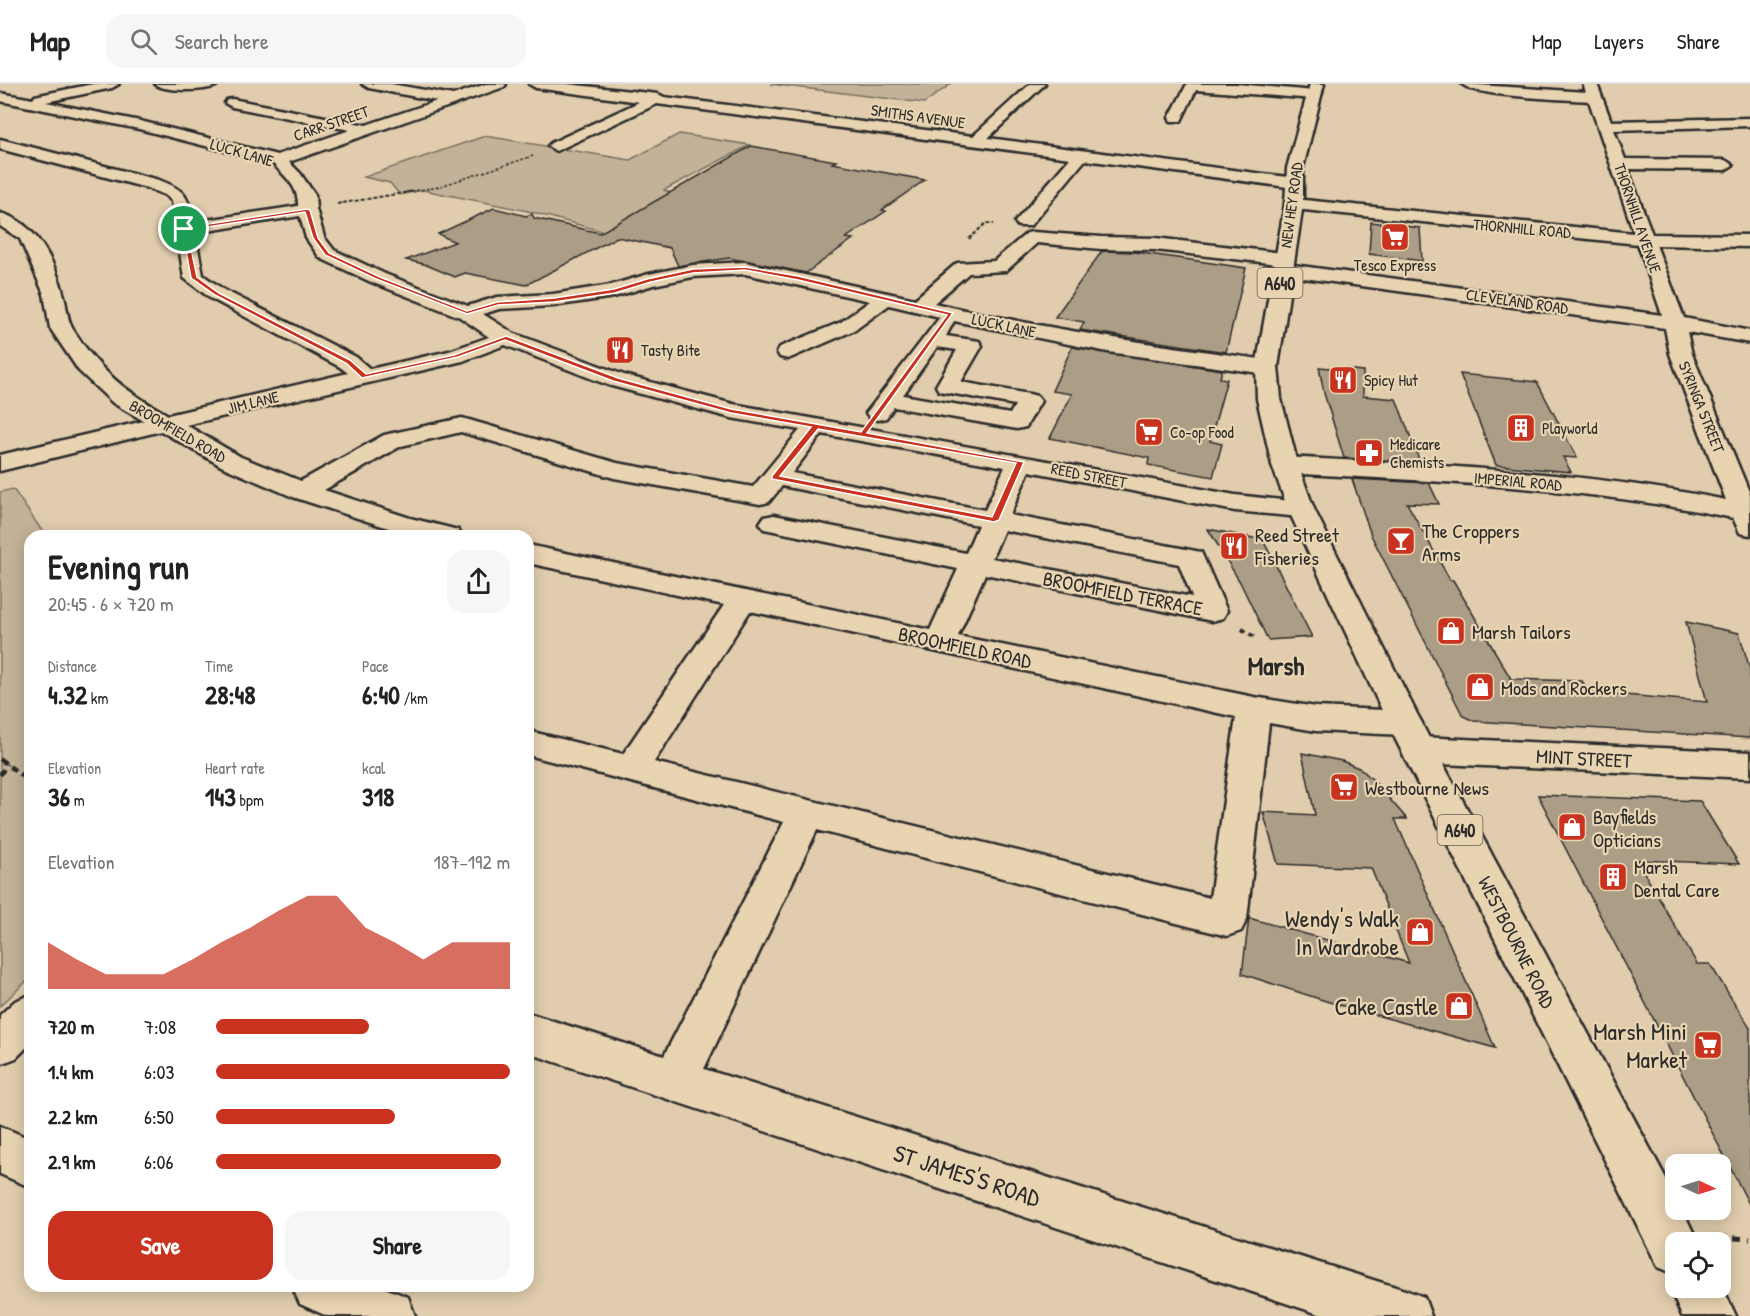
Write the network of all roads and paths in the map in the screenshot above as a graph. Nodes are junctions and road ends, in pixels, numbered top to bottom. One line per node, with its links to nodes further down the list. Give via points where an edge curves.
1 (112, 84): 15 (main road)
2 (162, 84): 3 (main road)
3 (212, 84)
4 (369, 84): 13 (main road)
5 (499, 84): 13 (main road, CARR STREET)
6 (536, 84): 14 (main road, SMITHS AVENUE)
7 (1038, 84): 22 (main road)
8 (1469, 84): 11 (main road, via 1482,88)
9 (674, 89): 14 (main road)
10 (1315, 89): 18 (main road, via 1191,87); 29 (main road, NEW HEY ROAD / A640, via 1295,168)
11 (1592, 90): 20 (main road, THORNHILL AVENUE)
12 (0, 97): 15 (main road, LUCK LANE)
13 (453, 99): 21 (main road, CARR STREET)
14 (656, 99): 22 (main road, SMITHS AVENUE); 24 (main road)
15 (27, 102): 17 (main road); 26 (main road, LUCK LANE)
16 (232, 103): 21 (main road)
17 (0, 109)
18 (1176, 118)
19 (1750, 122): 20 (main road)
20 (1606, 126): 27 (main road, THORNHILL AVENUE)
21 (368, 129): 26 (main road, CARR STREET)
22 (976, 141): 25 (main road, SMITHS AVENUE)
23 (0, 144): 34 (main road, via 171,191 180,200)
24 (556, 147): 31 (path, via 438,187)
25 (1081, 155): 29 (main road, SMITHS AVENUE); 33 (main road)
26 (278, 160): 31 (main road, LUCK LANE, via 307,195)
27 (1619, 164): 28 (main road); 35 (main road, THORNHILL AVENUE)
28 (1725, 165)
29 (1295, 183): 30 (main road, NEW HEY ROAD / A640)
30 (1294, 204): 35 (main road, THORNHILL ROAD, via 1354,215); 38 (main road, NEW HEY ROAD / A640)
31 (307, 209): 34 (main road); 41 (main road, LUCK LANE, via 315,238 327,254)
32 (0, 218): 54 (main road, BROOMFIELD ROAD, via 28,236 54,294 61,328 87,366 121,398)
33 (1024, 222)
34 (184, 229): 49 (main road, via 194,278 217,294 348,362)
35 (1644, 239): 36 (main road, THORNHILL ROAD); 43 (main road, THORNHILL AVENUE)
36 (1750, 241)
37 (1332, 258): 38 (main road)
38 (1283, 261): 40 (main road, via 1155,244 1033,237 999,267 964,267); 43 (main road, CLEVELAND ROAD); 50 (main road, NEW HEY ROAD / A640)
39 (885, 299): 40 (main road, LUCK LANE); 41 (main road, LUCK LANE, via 859,288 745,268 712,269 649,280 615,291 497,303); 47 (main road, via 848,326)
40 (919, 306): 42 (main road, LUCK LANE)
41 (467, 313): 45 (main road, REED STREET)
42 (951, 314): 46 (main road); 50 (main road, LUCK LANE, via 1108,345)
43 (1675, 322): 44 (main road, CLEVELAND ROAD); 48 (main road, THORNHILL AVENUE)
44 (1750, 337)
45 (506, 338): 49 (main road, JIM LANE, via 456,356); 55 (main road, REED STREET, via 616,380 731,411)
46 (932, 340): 51 (main road, via 971,346); 52 (main road)
47 (788, 352)
48 (1682, 354): 64 (main road, SYRINGA STREET)
49 (365, 376): 54 (main road, JIM LANE)
50 (1268, 383): 59 (main road, WESTBOURNE ROAD / A640)
51 (946, 386): 53 (main road); 53 (main road, via 1029,401 1017,422)
52 (889, 399): 53 (main road); 56 (main road)
53 (933, 407)
54 (166, 424): 60 (main road, JIM LANE); 62 (main road, BROOMFIELD ROAD, via 232,462)
55 (816, 426): 56 (main road, REED STREET); 61 (main road)
56 (862, 434): 58 (main road, REED STREET)
57 (130, 444): 60 (main road, JIM LANE)
58 (1020, 462): 63 (main road, REED STREET, via 1235,503); 65 (main road)
59 (1285, 465): 63 (main road, WESTBOURNE ROAD / A640); 64 (main road, IMPERIAL ROAD, via 1554,484 1655,496)
60 (0, 472)
61 (768, 487): 62 (main road, BROOMFIELD TERRACE, via 614,470 462,425 393,440); 65 (main road, BROOMFIELD TERRACE)
62 (302, 492): 67 (main road, BROOMFIELD ROAD)
63 (1301, 509): 73 (main road, WESTBOURNE ROAD / A640)
64 (1748, 517)
65 (994, 520): 69 (main road); 69 (main road, BROOMFIELD TERRACE, via 1191,558 1212,611)
66 (774, 523): 69 (main road, BROOMFIELD TERRACE)
67 (424, 530)
68 (534, 555): 70 (main road, BROOMFIELD ROAD)
69 (975, 564): 71 (main road)
70 (742, 600): 71 (main road, BROOMFIELD ROAD); 78 (main road)
71 (940, 642): 72 (main road, BROOMFIELD ROAD)
72 (1254, 709): 73 (main road, BROOMFIELD ROAD); 81 (main road, via 1227,919)
73 (1412, 737): 77 (main road, MINT STREET); 88 (main road, WESTBOURNE ROAD / A640)
74 (534, 745): 78 (main road)
75 (0, 759): 76 (path)
76 (7, 764): 79 (path); 80 (path)
77 (1750, 765)
78 (631, 769): 81 (main road)
79 (0, 776)
80 (24, 777)
81 (807, 813): 85 (main road)
82 (24, 1021): 84 (main road)
83 (534, 1035): 85 (main road, ST JAMES'S ROAD)
84 (0, 1044)
85 (675, 1081): 92 (main road, ST JAMES'S ROAD)
86 (0, 1150): 87 (main road)
87 (24, 1160)
88 (1667, 1232)
89 (332, 1292): 91 (main road)
90 (1701, 1298): 93 (main road)
91 (389, 1316)
92 (1405, 1316)
93 (1710, 1316)

